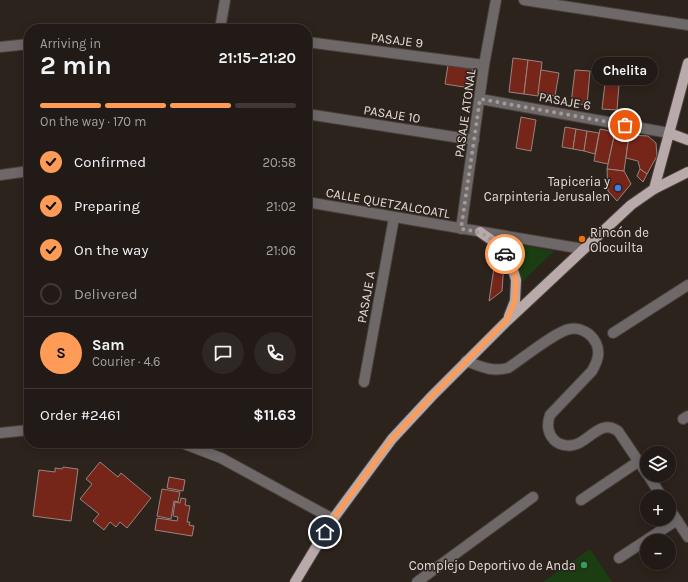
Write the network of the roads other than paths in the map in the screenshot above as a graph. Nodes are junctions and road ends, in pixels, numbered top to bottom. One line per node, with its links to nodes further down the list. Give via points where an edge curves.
1 (225, 0): 4 (street)
2 (496, 0): 10 (street, PASAJE ATONAL)
3 (524, 0): 5 (street)
4 (221, 24)
5 (688, 25)
6 (312, 43): 10 (street, PASAJE 9)
7 (24, 45): 8 (street)
8 (0, 48)
9 (688, 64): 13 (main road)
10 (484, 65): 11 (street, PASAJE ATONAL)
11 (480, 99): 13 (street, PASAJE 6); 14 (street, PASAJE ATONAL)
12 (312, 115): 14 (street, PASAJE 10)
13 (669, 133): 15 (main road); 19 (main road)
14 (474, 140): 22 (street, PASAJE ATONAL)
15 (688, 140)
16 (24, 172): 18 (street)
17 (688, 172): 19 (main road)
18 (0, 175)
19 (654, 189): 24 (main road, via 631,205)
20 (312, 203): 21 (street, CALLE QUETZALCOATL)
21 (394, 218): 22 (street, CALLE QUETZALCOATL); 29 (street, PASAJE A)
22 (461, 229): 23 (street, CALLE QUETZALCOATL)
23 (480, 232): 24 (street, CALLE QUETZALCOATL); 26 (main road, via 497,244 510,260 516,280 515,301)
24 (583, 249): 26 (main road)
25 (688, 285): 27 (street)
26 (507, 320): 28 (main road)
27 (613, 333)
28 (466, 361): 33 (street, via 488,370 498,371 508,368 560,332 578,329 585,332 596,344 599,354 597,363 550,415 548,431 553,440 568,446 581,442 602,428 614,428); 36 (main road, via 392,439)
29 (364, 382)
30 (24, 431): 31 (street)
31 (0, 433)
32 (195, 448): 36 (street, via 221,458)
33 (639, 461): 35 (street)
34 (533, 497): 41 (street)
35 (581, 500)
36 (333, 519): 40 (main road)
37 (677, 520): 38 (street); 39 (street)
38 (688, 537)
39 (619, 558)
40 (295, 582)
41 (417, 582)

